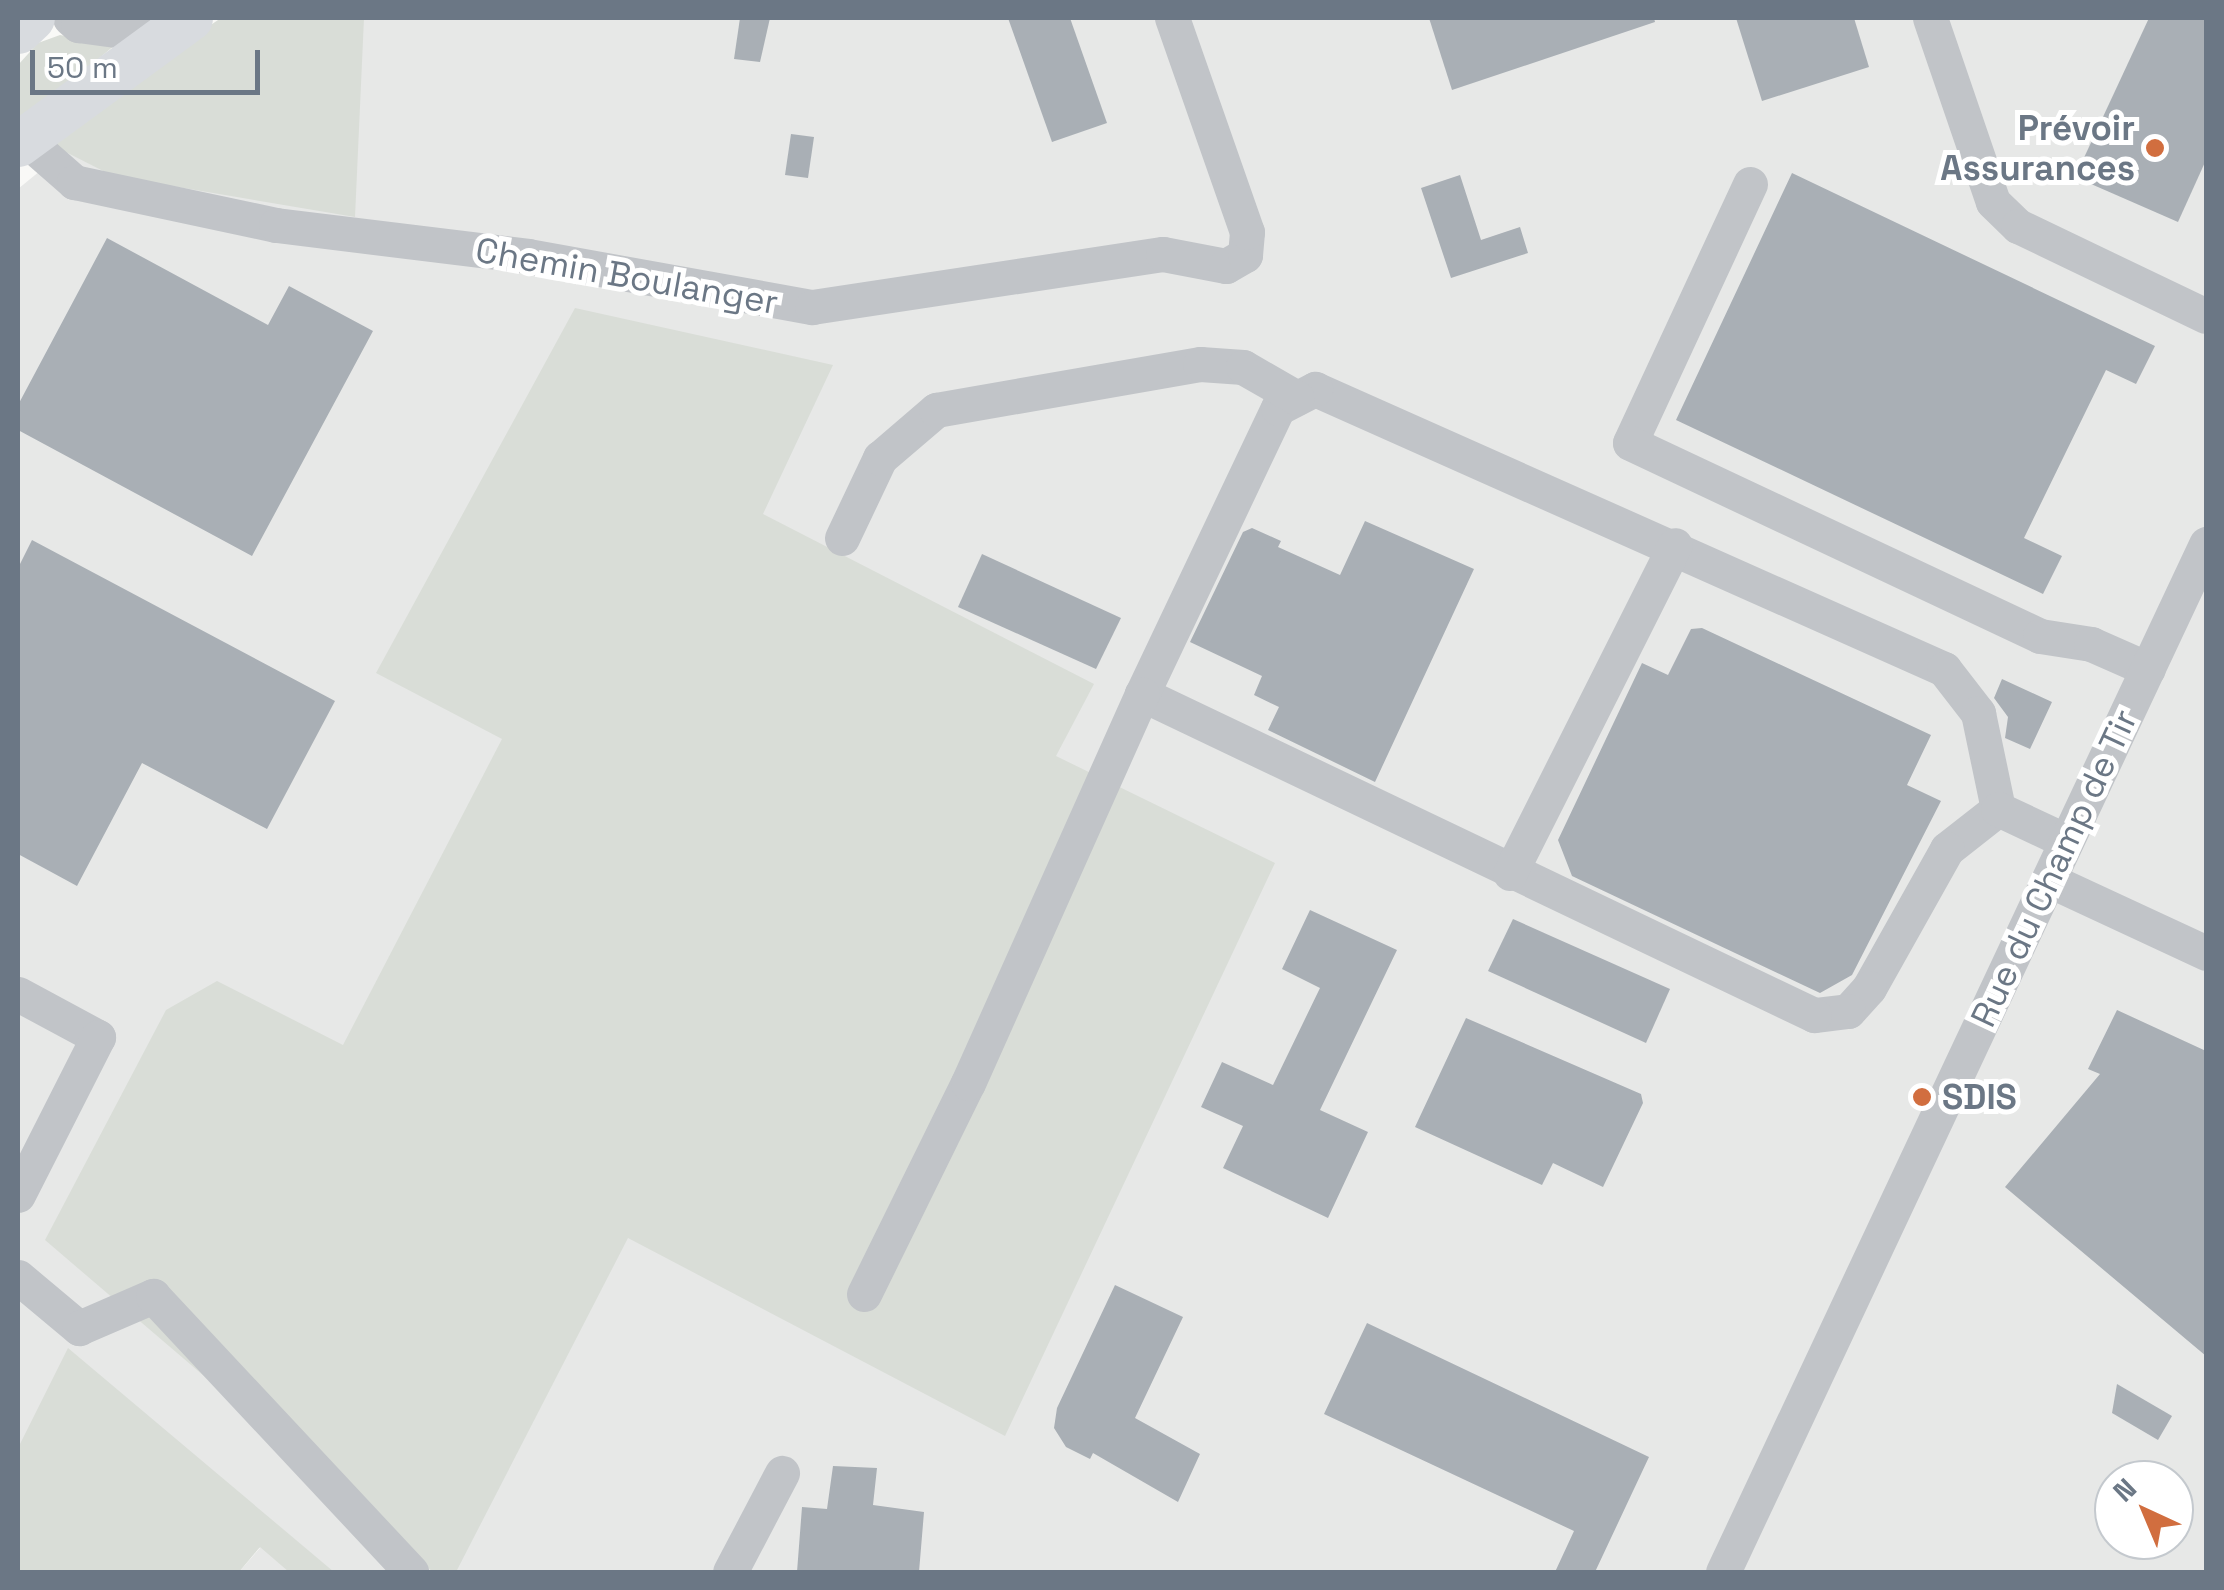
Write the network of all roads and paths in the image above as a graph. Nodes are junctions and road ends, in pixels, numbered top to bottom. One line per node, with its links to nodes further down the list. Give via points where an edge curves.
1 (32, 18): 6 (main road)
2 (70, 18): 5 (street, via 78,25)
3 (1172, 18): 7 (street, Chemin Boulanger, via 1244,218 1244,255 1226,266 1163,254 812,307 528,256 276,225 74,182)
4 (1930, 18): 9 (street, via 1993,202 2018,226)
5 (175, 27): 7 (main road)
6 (18, 30)
7 (21, 141)
8 (1750, 184): 14 (street, via 1630,443 2040,636 2091,644)
9 (2206, 316)
10 (1297, 398): 11 (street, via 1243,366 1200,364 936,410 880,458); 13 (street, via 1315,389 1345,398); 15 (street, via 1278,408)
11 (842, 538)
12 (2206, 544): 14 (street, Rue du Champ de Tir)
13 (1676, 546): 16 (street, via 1944,669 1978,714); 18 (street)
14 (2148, 669): 17 (street, Rue du Champ de Tir)
15 (1142, 694): 18 (street); 24 (street)
16 (1998, 809): 17 (street); 18 (street, via 1947,849 1869,988 1848,1011 1814,1015)
17 (2066, 841): 19 (street, Rue du Champ de Tir)
18 (1510, 873)
19 (2049, 880): 20 (street); 28 (street, Rue du Champ de Tir)
20 (2206, 953)
21 (18, 994): 22 (street, via 98,1037)
22 (18, 1195)
23 (18, 1277): 26 (street, via 79,1328 153,1296)
24 (864, 1294)
25 (782, 1473): 27 (street)
26 (411, 1572)
27 (730, 1572)
28 (1723, 1572)

